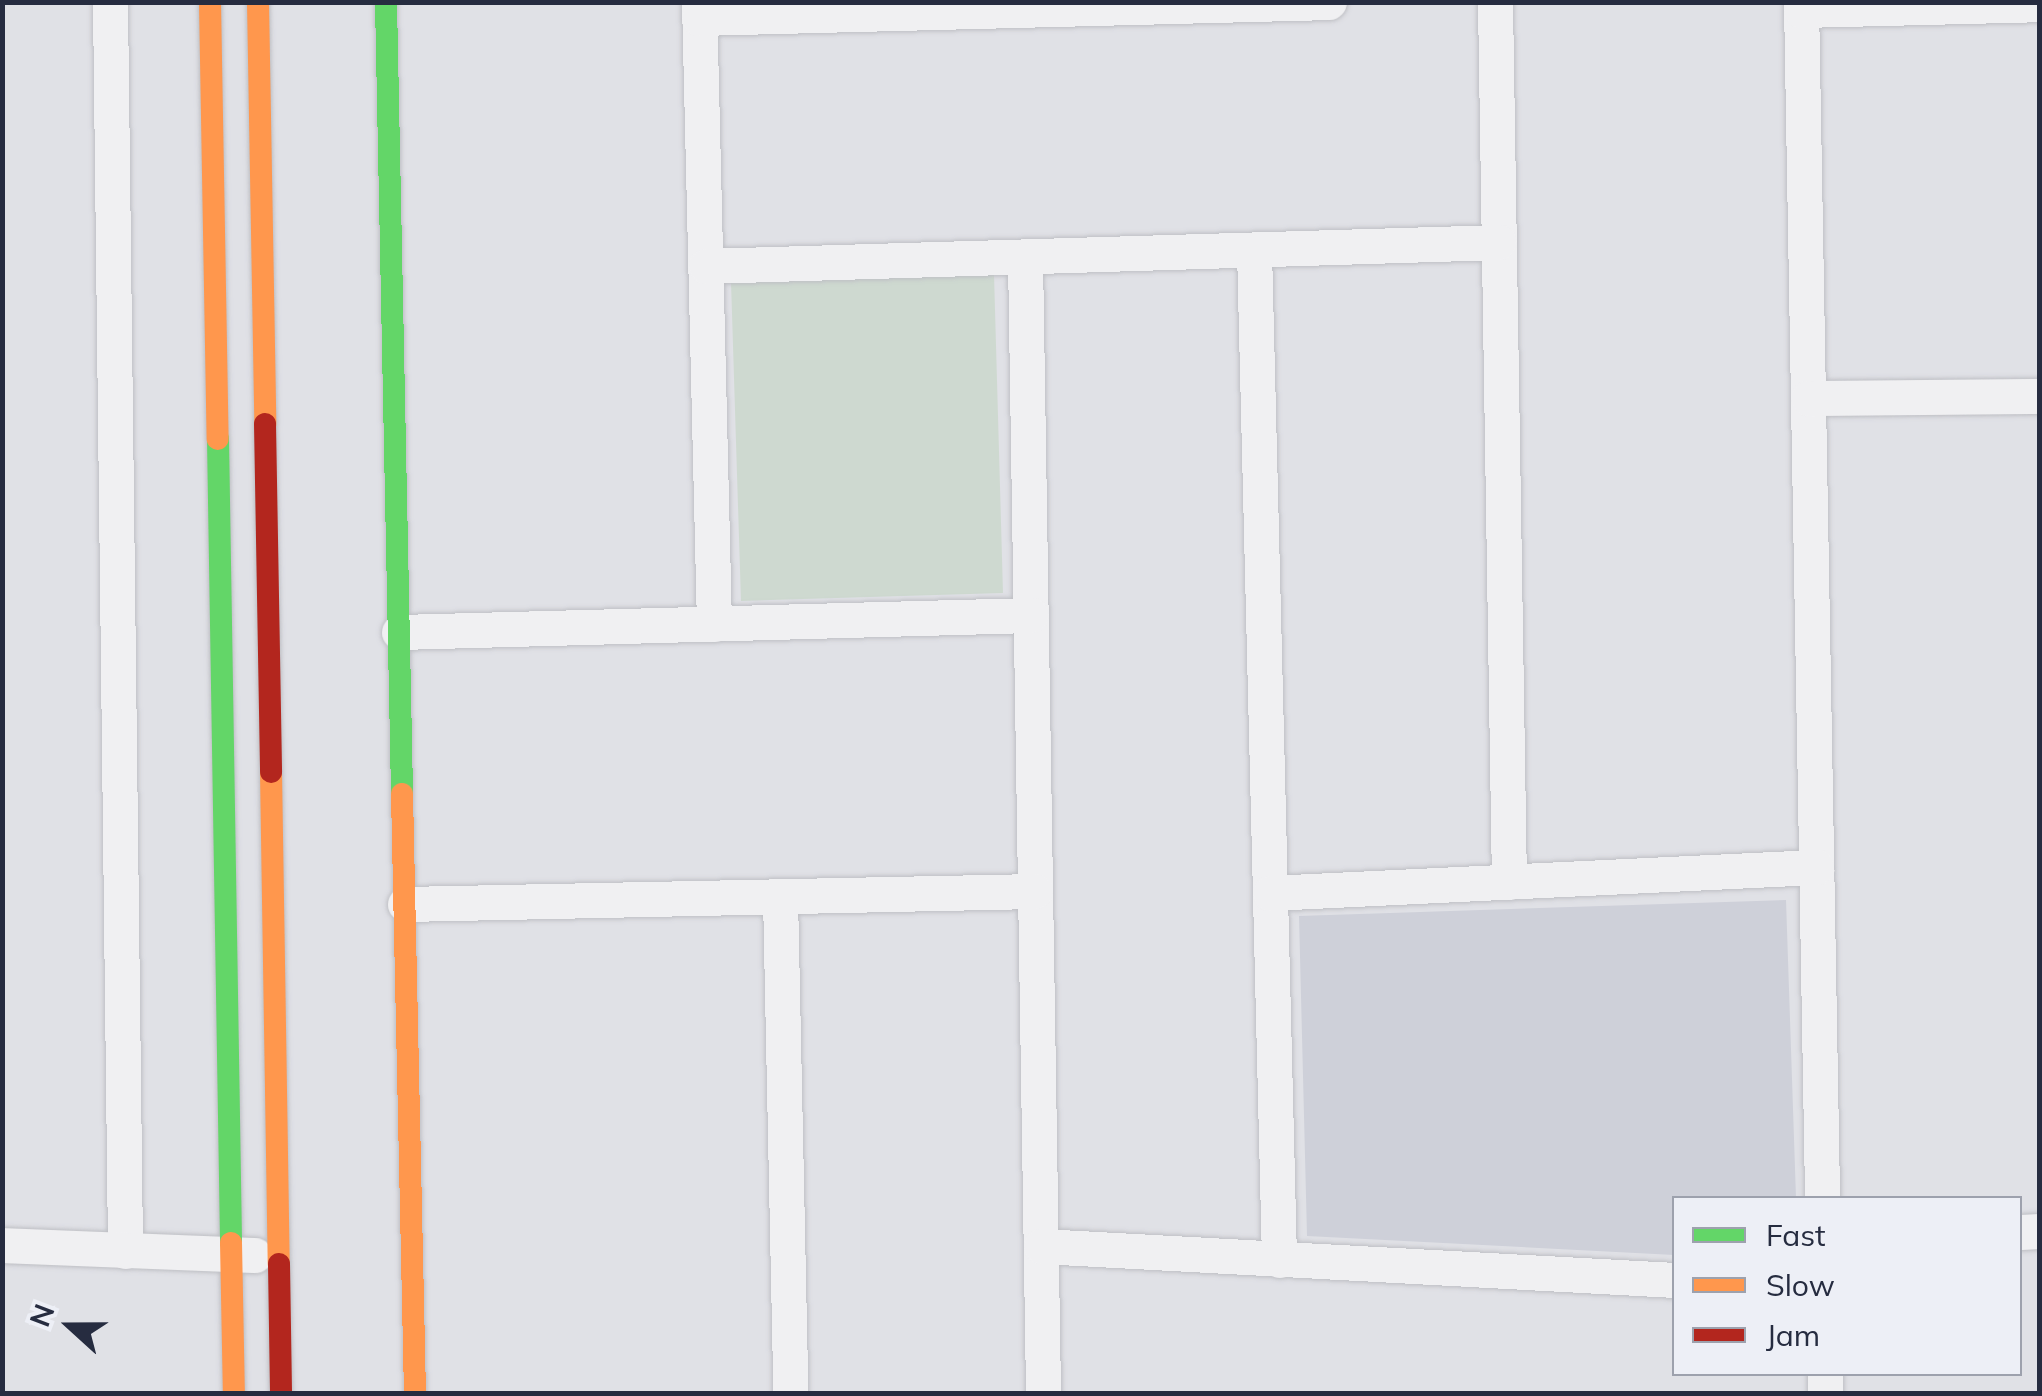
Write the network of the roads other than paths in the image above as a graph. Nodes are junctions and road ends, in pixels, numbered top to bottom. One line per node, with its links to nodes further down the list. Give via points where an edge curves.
1 (110, 2): 29 (street)
2 (210, 2): 30 (main road)
3 (258, 2): 31 (main road)
4 (386, 2): 19 (main road)
5 (1329, 2): 10 (street)
6 (1495, 2): 11 (street)
7 (2003, 4): 8 (street); 9 (street)
8 (2040, 4)
9 (1801, 6): 16 (street)
10 (699, 10): 14 (street)
11 (1499, 242): 12 (street); 21 (street)
12 (1254, 250): 13 (street); 23 (street)
13 (1025, 257): 14 (street); 17 (street)
14 (706, 266): 18 (street)
15 (2040, 396): 16 (street)
16 (1808, 398): 20 (street)
17 (1030, 615): 18 (street); 22 (street)
18 (714, 624): 19 (street)
19 (399, 632): 25 (main road)
20 (1816, 867): 21 (street); 26 (street)
21 (1509, 882): 23 (street)
22 (1036, 890): 24 (street); 28 (street)
23 (1270, 894): 32 (street)
24 (780, 896): 25 (street); 37 (street)
25 (405, 904): 36 (main road)
26 (1822, 1196)
27 (2, 1246): 29 (street)
28 (1041, 1246): 32 (street); 38 (street)
29 (125, 1250): 30 (street)
30 (228, 1254): 31 (street); 34 (main road)
31 (276, 1256): 35 (main road)
32 (1279, 1260): 33 (street)
33 (1672, 1280)
34 (234, 1394)
35 (281, 1394)
36 (415, 1394)
37 (790, 1394)
38 (1044, 1394)

